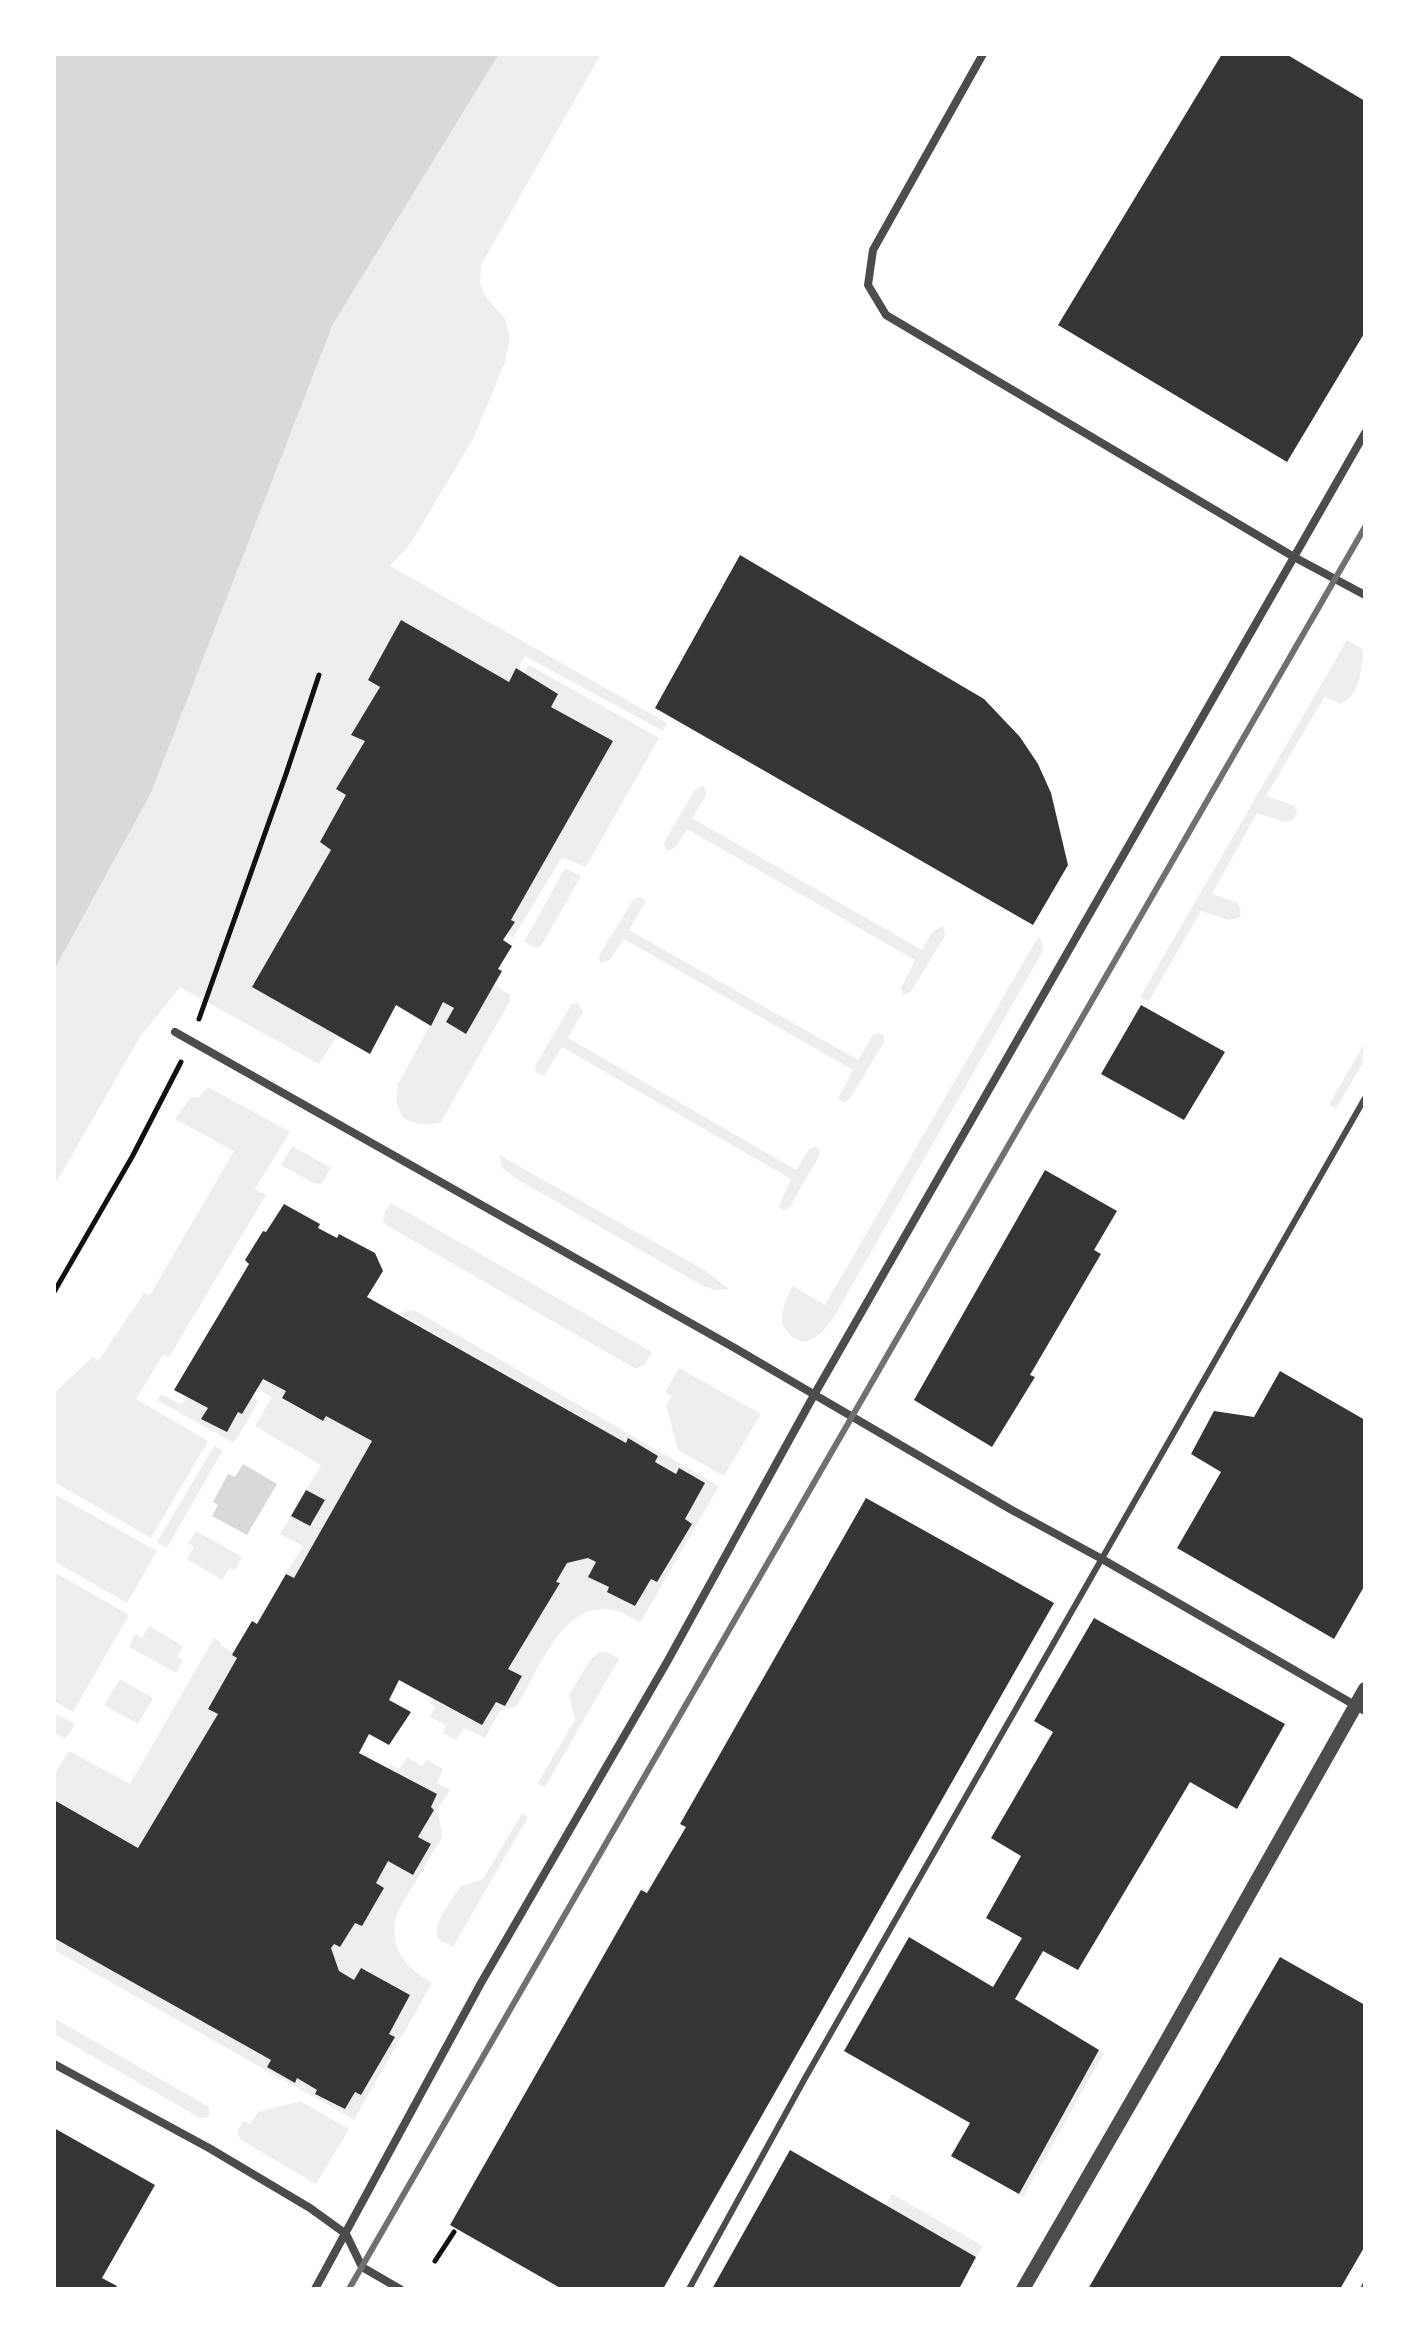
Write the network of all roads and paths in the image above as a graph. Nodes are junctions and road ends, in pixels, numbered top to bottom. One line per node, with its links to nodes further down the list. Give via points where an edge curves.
1 (983, 54): 3 (street, via 873,250 868,285 886,315)
2 (1365, 433): 3 (street)
3 (1294, 557): 4 (street); 10 (street)
4 (1365, 595)
5 (319, 675): 7 (path)
6 (175, 1032): 7 (street)
7 (191, 1042): 9 (path); 10 (street)
8 (1365, 1098): 11 (lane)
9 (54, 1292)
10 (814, 1395): 11 (street); 16 (street, via 481,1983)
11 (1102, 1559): 13 (street); 20 (lane)
12 (1365, 1689): 13 (street)
13 (1360, 1708): 21 (street)
14 (54, 2064): 16 (street, via 209,2148)
15 (454, 2232): 17 (path)
16 (346, 2234): 18 (street); 19 (street, via 362,2267)
17 (435, 2261)
18 (315, 2289)
19 (400, 2289)
20 (689, 2289)
21 (1023, 2289)

